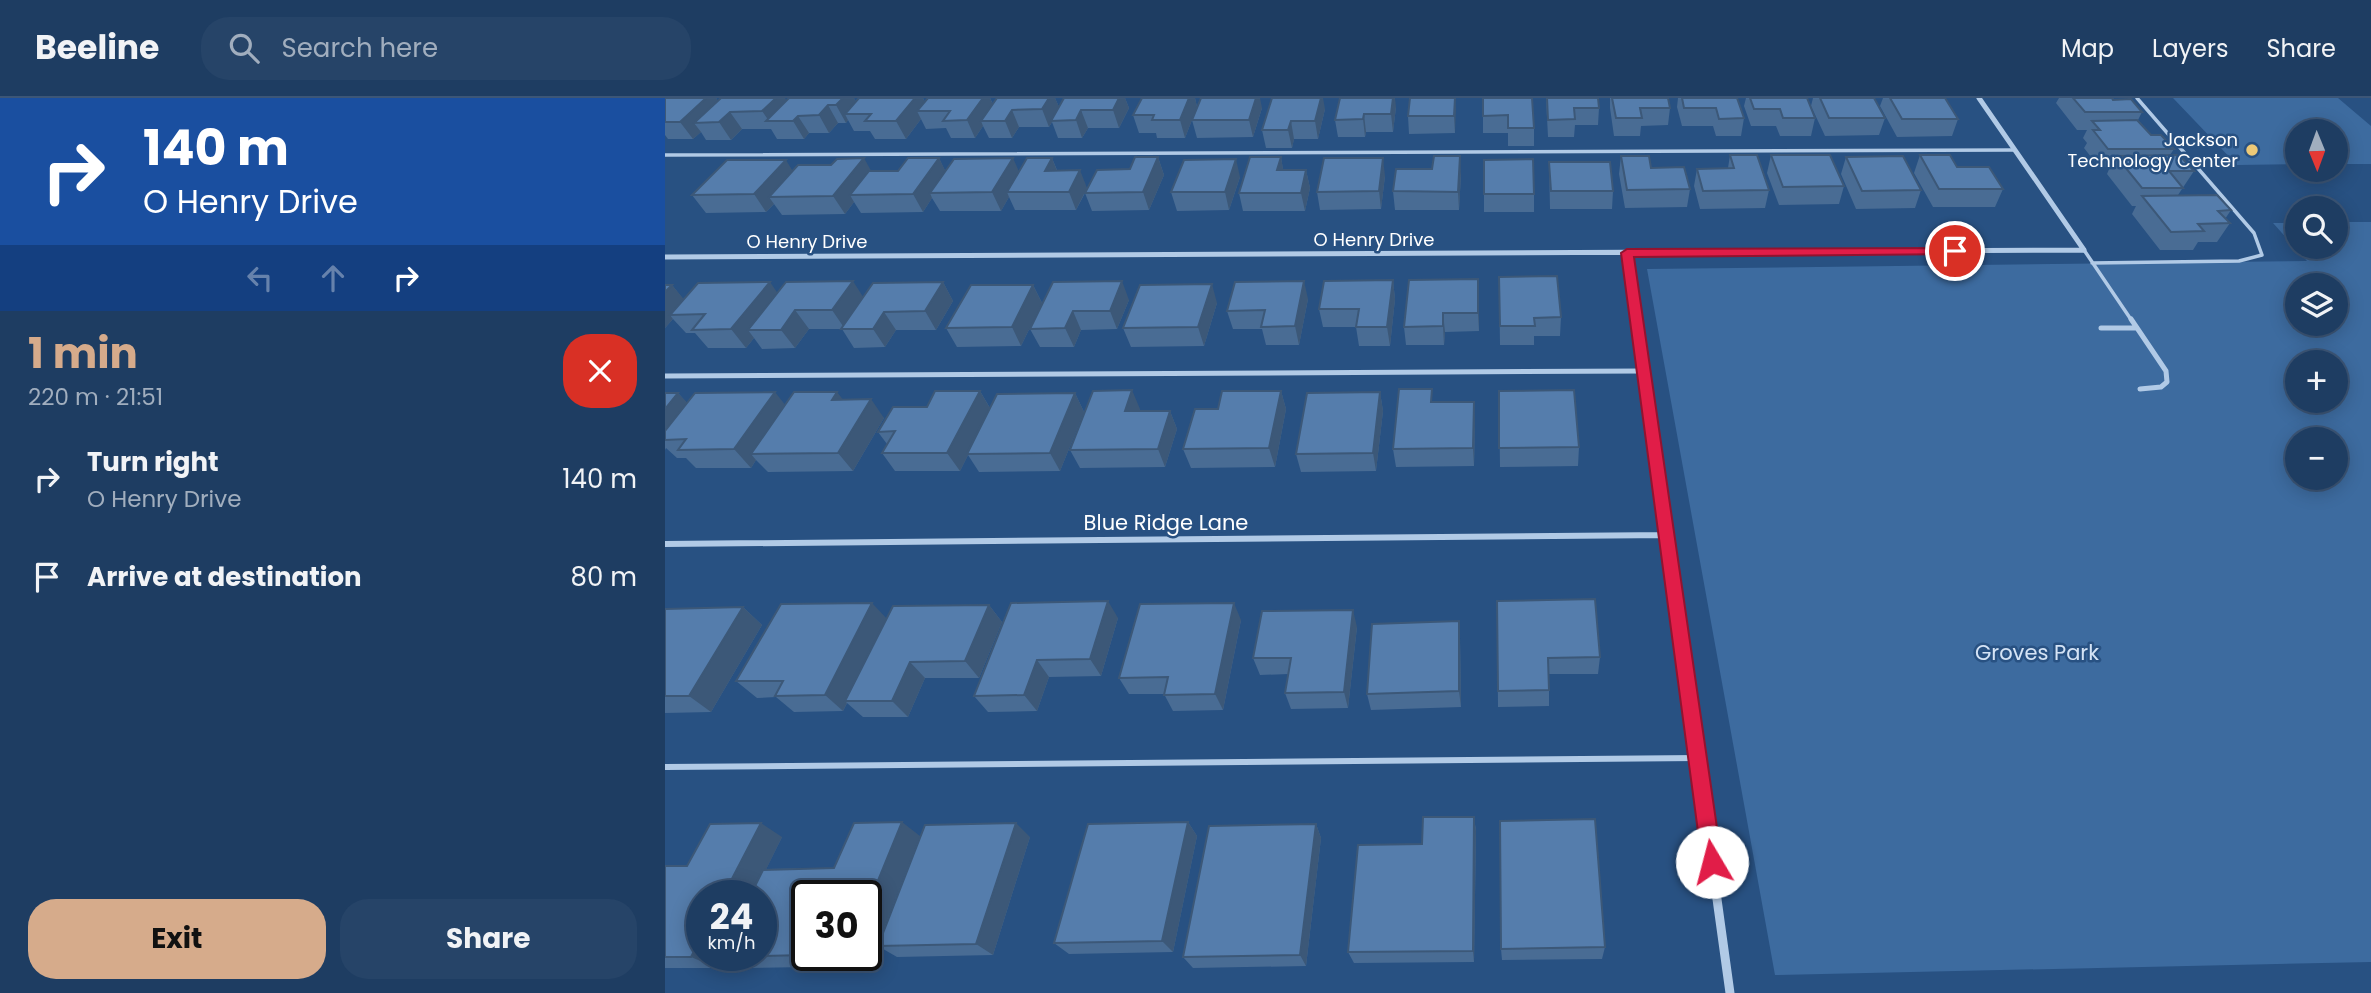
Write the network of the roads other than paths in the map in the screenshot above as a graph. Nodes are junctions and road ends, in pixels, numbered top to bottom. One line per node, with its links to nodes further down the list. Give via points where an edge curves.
1 (1979, 98): 3 (street)
2 (2137, 98): 8 (lane, via 2254,233 2262,256 2239,261)
3 (2014, 149): 4 (lane); 5 (street)
4 (665, 155)
5 (2084, 250): 6 (street, O Henry Drive); 8 (lane)
6 (1627, 253): 7 (street, O Henry Drive); 11 (street)
7 (665, 257)
8 (2092, 263): 10 (lane)
9 (2101, 328): 10 (lane)
10 (2137, 328): 13 (lane, via 2166,371 2167,382)
11 (1644, 371): 12 (lane); 14 (street)
12 (665, 376)
13 (2140, 389)
14 (1668, 535): 15 (street, Blue Ridge Lane); 16 (street)
15 (665, 544)
16 (1698, 758): 17 (lane); 18 (street)
17 (665, 767)
18 (1730, 993)

